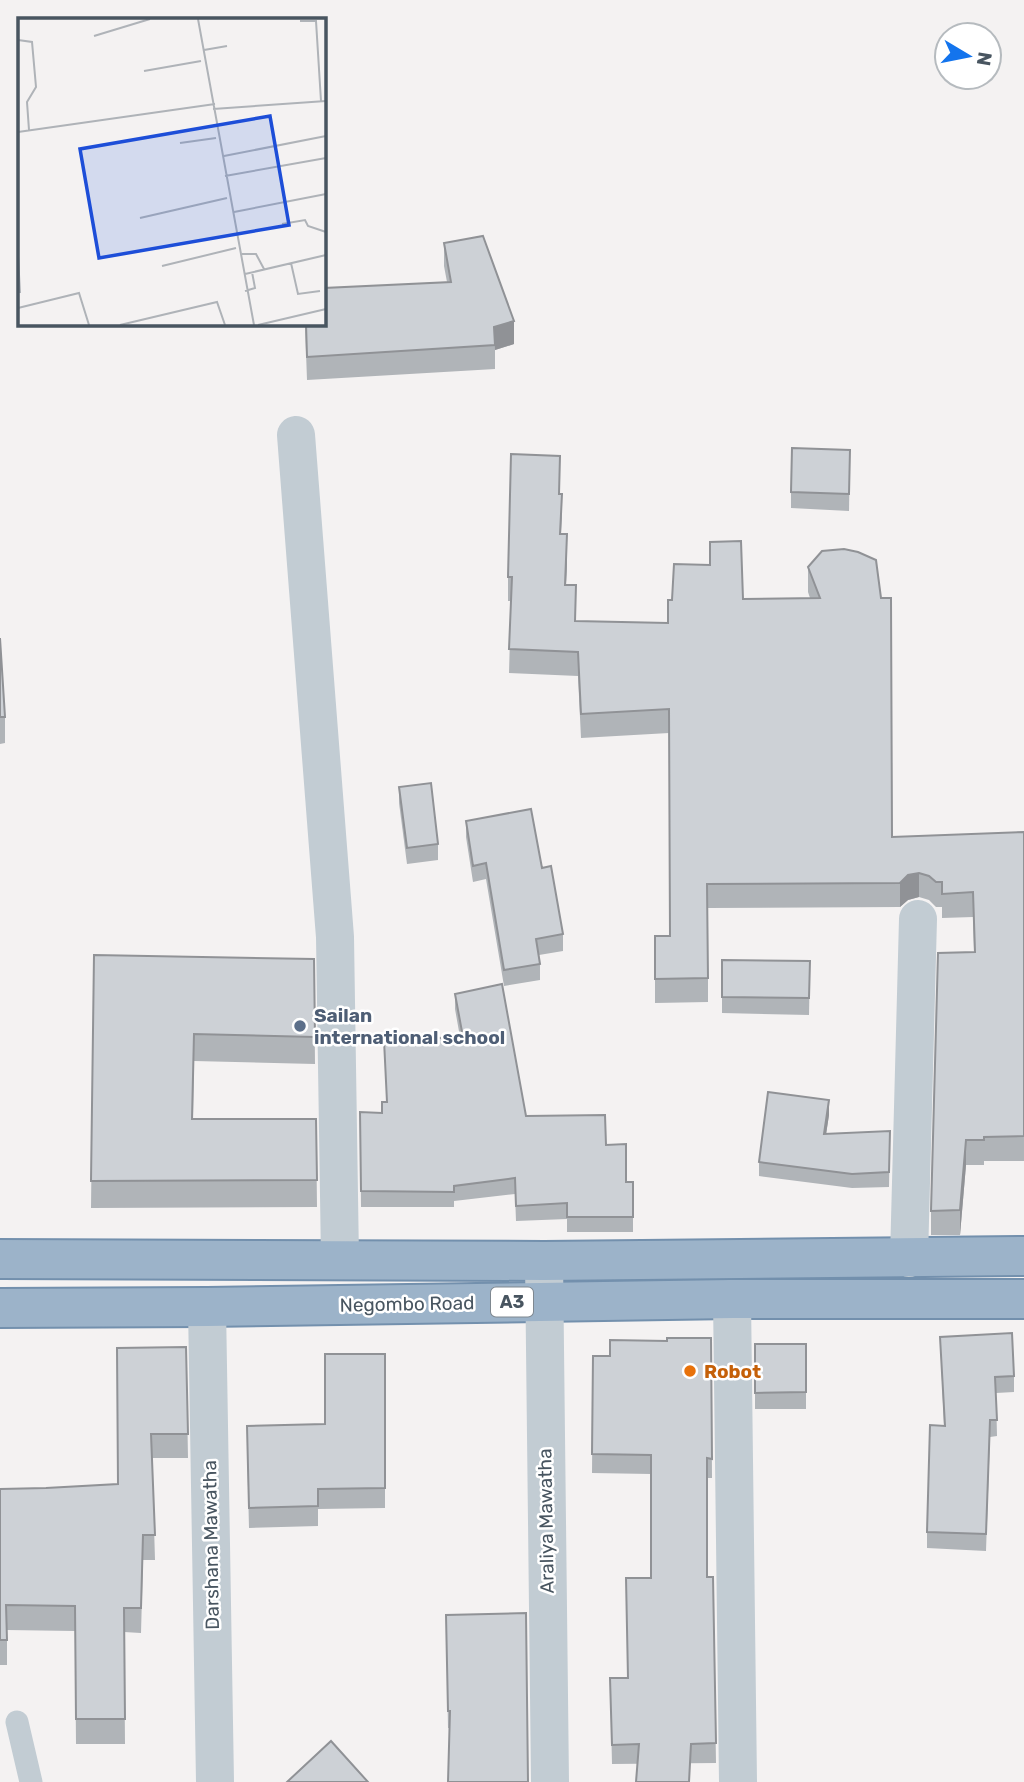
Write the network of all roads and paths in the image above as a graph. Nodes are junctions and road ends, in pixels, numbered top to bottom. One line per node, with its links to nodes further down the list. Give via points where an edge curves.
1 (296, 435): 6 (street, via 335,937)
2 (918, 919): 4 (street)
3 (1024, 1256): 4 (highway, A3)
4 (909, 1258): 7 (highway, A3)
5 (0, 1259): 6 (highway, A3)
6 (340, 1259): 7 (highway, A3)
7 (544, 1261): 10 (street, Araliya Mawatha)
8 (732, 1299): 9 (highway, Negombo Road / A3); 10 (highway, Negombo Road / A3); 17 (street)
9 (1024, 1299)
10 (543, 1302): 11 (highway, Negombo Road / A3); 16 (street, Araliya Mawatha)
11 (206, 1307): 12 (highway, Negombo Road / A3); 15 (street, Darshana Mawatha)
12 (0, 1308)
13 (17, 1722): 14 (lane)
14 (31, 1782)
15 (215, 1782)
16 (550, 1782)
17 (738, 1782)

